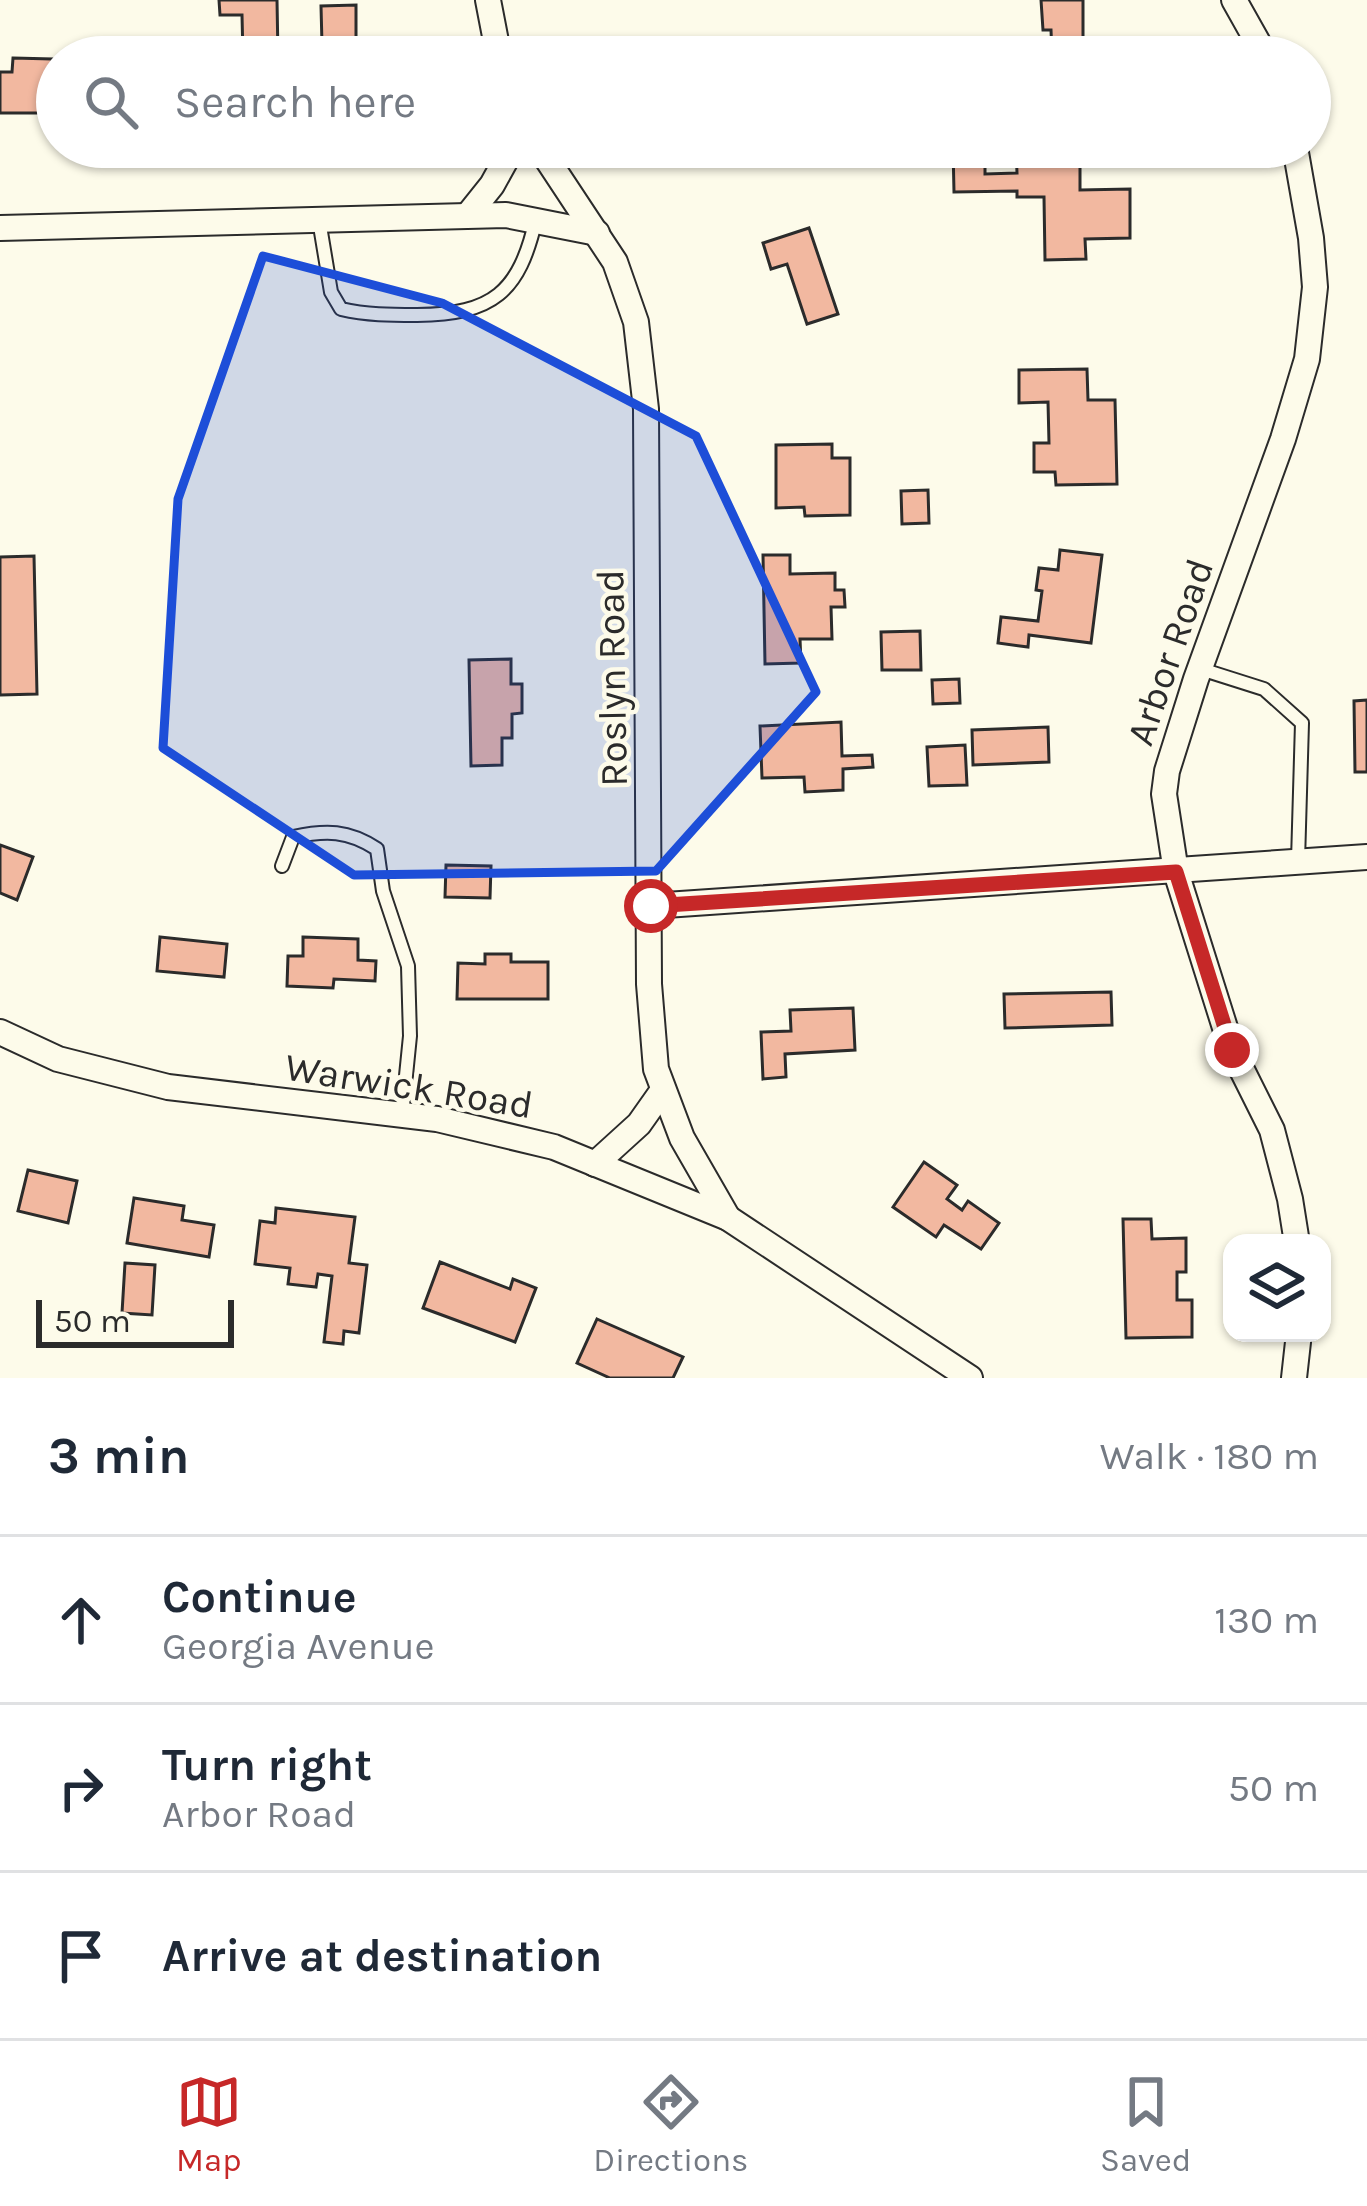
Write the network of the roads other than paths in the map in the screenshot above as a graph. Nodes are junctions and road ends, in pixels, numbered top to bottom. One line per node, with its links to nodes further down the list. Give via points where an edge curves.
1 (488, 0): 3 (street)
2 (1234, 0): 4 (street)
3 (495, 36)
4 (1255, 36)
5 (501, 168): 8 (street)
6 (553, 168): 12 (street, Roslyn Road)
7 (1299, 168): 13 (street, Arbor Road, via 1315,287 1306,359)
8 (468, 215): 9 (street); 10 (street)
9 (319, 219): 10 (lane, via 331,292 341,308 368,316 448,315 490,304 517,277); 11 (street)
10 (536, 219): 12 (street)
11 (0, 228)
12 (597, 233): 18 (street, Roslyn Road, via 635,322 646,409)
13 (1199, 669): 15 (lane, via 1264,689 1302,723); 17 (street, Arbor Road, via 1164,794)
14 (1367, 857): 15 (street)
15 (1298, 862): 17 (street)
16 (282, 866): 21 (lane, via 293,837 326,830 377,849 408,966)
17 (1176, 872): 18 (street); 24 (street, Arbor Road, via 1232,1050 1271,1130)
18 (651, 906): 20 (street, Roslyn Road, via 649,984)
19 (0, 1032): 21 (street, Warwick Road, via 58,1059 168,1087)
20 (663, 1090): 22 (street); 23 (street, Roslyn Road)
21 (401, 1114): 22 (street, Warwick Road, via 554,1147)
22 (595, 1164): 23 (street, Warwick Road)
23 (728, 1218): 26 (street, Warwick Road)
24 (1296, 1234)
25 (1298, 1342): 27 (street)
26 (970, 1378)
27 (1294, 1378)

